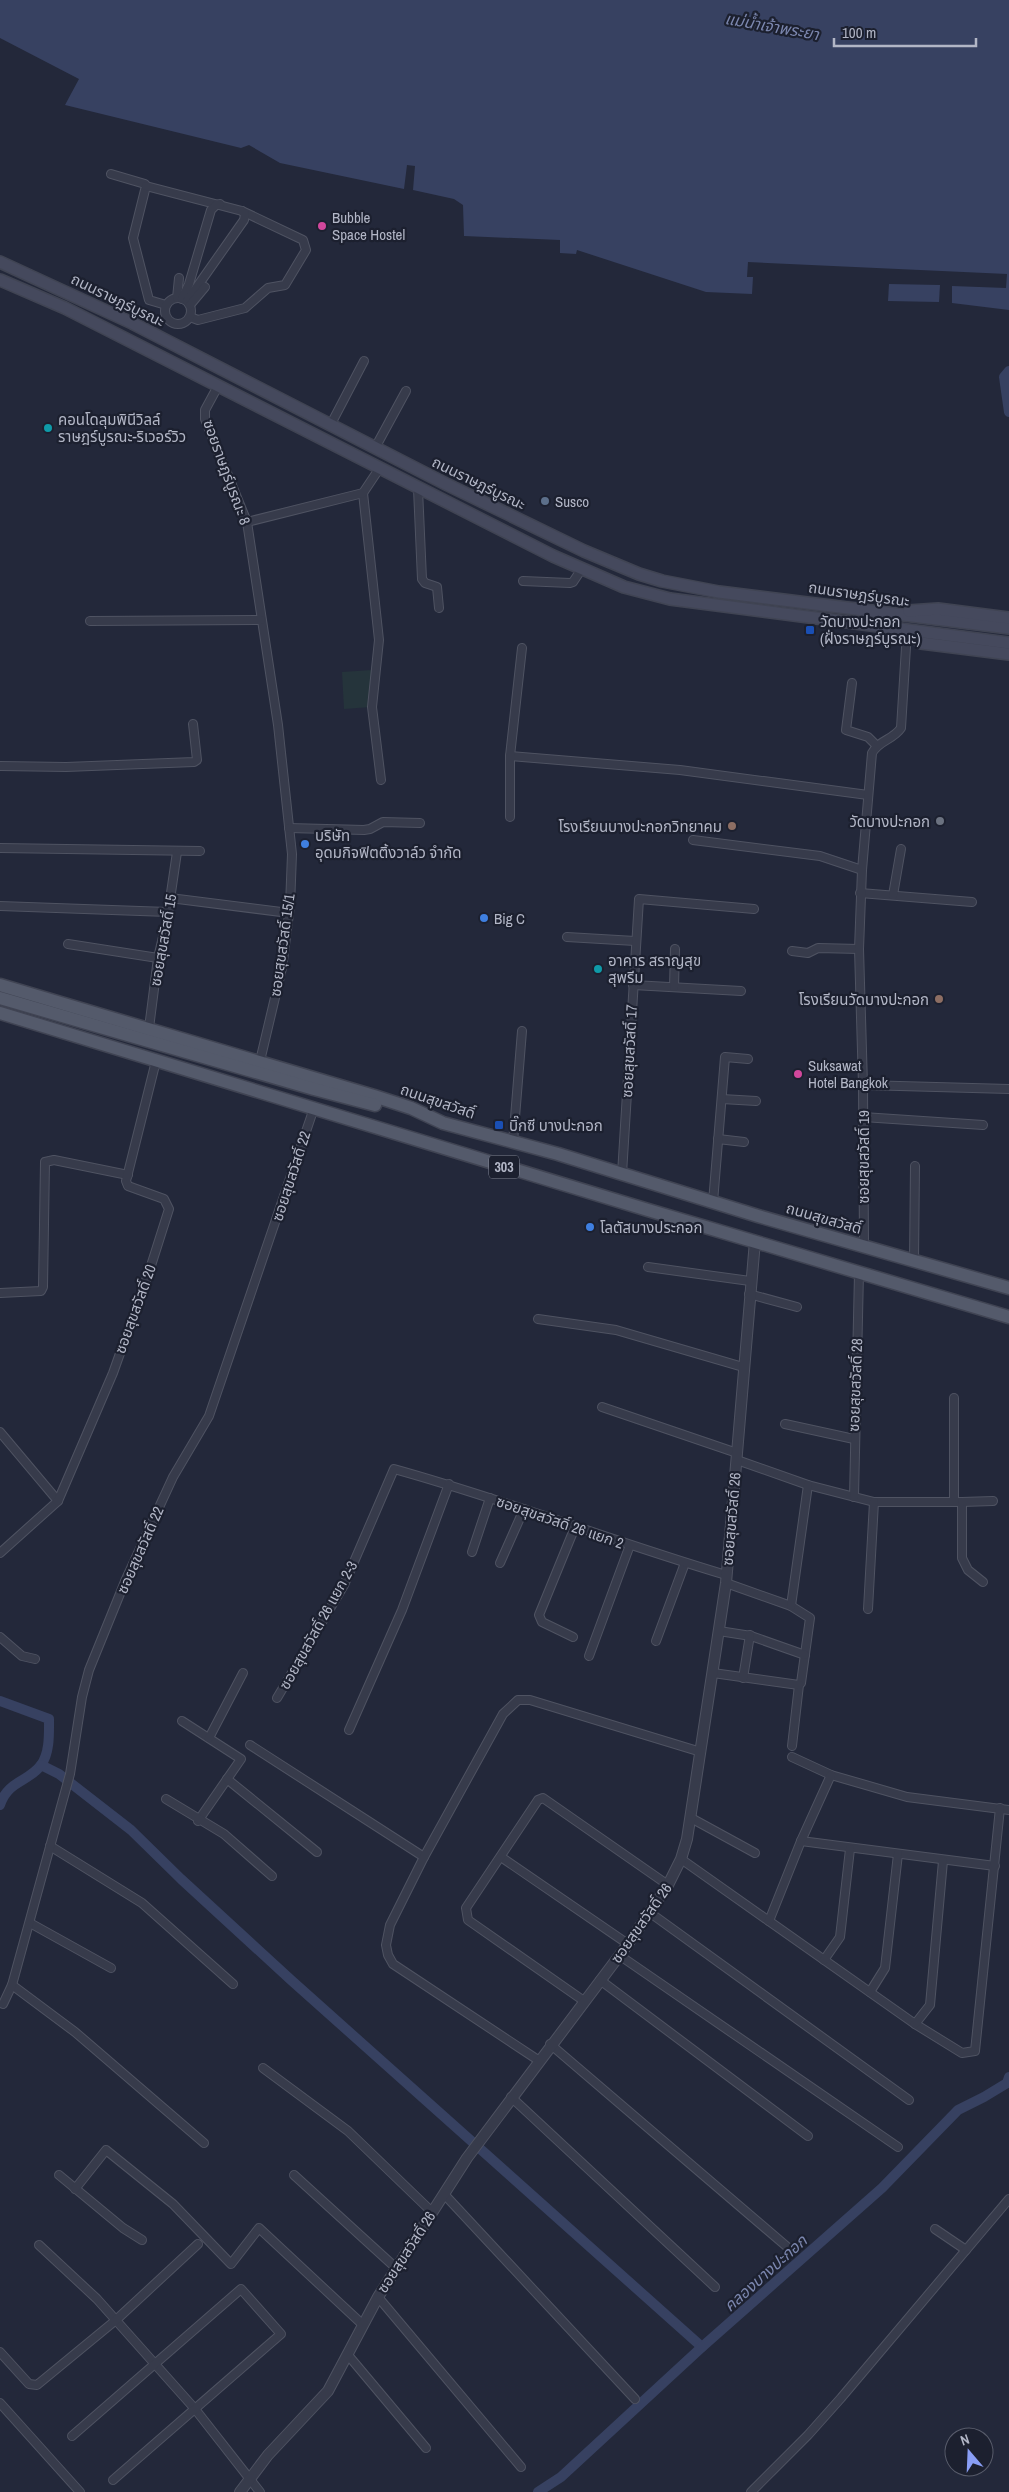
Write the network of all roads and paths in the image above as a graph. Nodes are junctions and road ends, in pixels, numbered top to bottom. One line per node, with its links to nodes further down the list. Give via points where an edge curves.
1 (111, 174): 2 (street)
2 (146, 186): 3 (street); 11 (street, via 134,233 134,246 149,300)
3 (220, 204): 4 (street); 9 (street, via 211,210)
4 (242, 210): 9 (street, via 244,220); 12 (street, via 303,240 306,250 285,285 268,288 245,308 198,320)
5 (0, 262): 10 (main road, ถนนราษฎร์บูรณะ)
6 (180, 278): 9 (street)
7 (0, 280): 13 (main road, ถนนราษฎร์บูรณะ)
8 (205, 287): 9 (street)
9 (184, 301): 11 (street, via 172,300); 12 (street)
10 (90, 303): 13 (main road); 17 (main road, ถนนราษฎร์บูรณะ)
11 (166, 306): 12 (street, via 167,319 174,324 185,322)
12 (190, 317)
13 (83, 318): 15 (main road, ถนนราษฎร์บูรณะ)
14 (364, 362): 17 (street)
15 (218, 386): 19 (main road, ถนนราษฎร์บูรณะ); 22 (street, ซอยราษฎร์บูรณะ 8, via 205,410 205,419)
16 (406, 391): 18 (street)
17 (332, 424): 18 (main road, ถนนราษฎร์บูรณะ)
18 (376, 448): 26 (main road, ถนนราษฎร์บูรณะ, via 584,551 639,574 719,592)
19 (379, 469): 20 (main road, ถนนราษฎร์บูรณะ); 21 (street)
20 (418, 489): 23 (main road, ถนนราษฎร์บูรณะ); 25 (street, via 422,579 425,583 436,584)
21 (363, 493): 22 (street); 40 (street, via 379,640 372,707)
22 (247, 522): 28 (street, ซอยราษฎร์บูรณะ 8)
23 (582, 570): 24 (street, via 570,583); 31 (main road, ถนนราษฎร์บูรณะ, via 624,587 670,599)
24 (523, 581)
25 (439, 608)
26 (880, 612): 27 (main road, via 938,609); 30 (main road, ถนนราษฎร์บูรณะ)
27 (1009, 618)
28 (262, 620): 29 (street); 44 (street, ซอยสุขสวัสดิ์ 15/1)
29 (90, 621)
30 (1009, 628)
31 (907, 631): 32 (main road, ถนนราษฎร์บูรณะ); 34 (main road, via 921,643); 37 (street, via 901,728 898,734)
32 (1009, 643)
33 (522, 648): 38 (street)
34 (1009, 654)
35 (852, 683): 37 (street, via 846,730 868,737)
36 (193, 724): 39 (street, via 197,760 194,762)
37 (876, 746): 41 (street, ซอยสุขสวัสดิ์ 19, via 872,753)
38 (510, 756): 41 (street, via 680,770); 42 (street)
39 (0, 766)
40 (381, 780)
41 (868, 795): 50 (street, ซอยสุขสวัสดิ์ 19)
42 (510, 816)
43 (420, 823): 44 (street, via 382,822 364,830)
44 (289, 828): 58 (street, ซอยสุขสวัสดิ์ 15/1, via 292,854)
45 (693, 840): 50 (street, via 820,856)
46 (0, 848): 48 (street)
47 (902, 848): 52 (street)
48 (176, 852): 49 (street); 53 (street, ซอยสุขสวัสดิ์ 15)
49 (200, 852)
50 (862, 870): 51 (street, ซอยสุขสวัสดิ์ 19)
51 (860, 893): 52 (street); 63 (street, ซอยสุขสวัสดิ์ 19)
52 (893, 895): 54 (street)
53 (170, 898): 57 (street, ซอยสุขสวัสดิ์ 15); 58 (street)
54 (972, 902)
55 (0, 906): 57 (street)
56 (754, 909): 60 (street, ซอยสุขสวัสดิ์ 17, via 638,899)
57 (168, 912): 65 (street, ซอยสุขสวัสดิ์ 15)
58 (289, 913): 76 (street, ซอยสุขสวัสดิ์ 15/1, via 282,968)
59 (566, 937): 60 (street, via 613,936)
60 (635, 941): 67 (street, ซอยสุขสวัสดิ์ 17)
61 (68, 944): 65 (street)
62 (675, 949): 68 (street)
63 (859, 949): 64 (street); 77 (street, ซอยสุขสวัสดิ์ 19)
64 (792, 951)
65 (158, 958): 72 (street, ซอยสุขสวัสดิ์ 15)
66 (0, 985): 72 (main road, ถนนสุขสวัสดิ์ / 303)
67 (633, 985): 68 (street); 89 (street, ซอยสุขสวัสดิ์ 17)
68 (674, 987): 69 (street)
69 (741, 991)
70 (0, 998): 83 (main road, 303, via 314,1089)
71 (0, 1013): 75 (main road, 303)
72 (149, 1028): 76 (main road, ถนนสุขสวัสดิ์ / 303)
73 (522, 1032): 86 (street)
74 (748, 1059): 79 (street, via 725,1057)
75 (156, 1061): 81 (main road, 303); 90 (street)
76 (260, 1061): 83 (main road, ถนนสุขสวัสดิ์ / 303, via 411,1108)
77 (864, 1085): 78 (street); 82 (street, ซอยสุขสวัสดิ์ 19)
78 (1009, 1089)
79 (722, 1099): 80 (street); 85 (street)
80 (756, 1101)
81 (314, 1108): 92 (main road, 303); 159 (street, ซอยสุขสวัสดิ์ 22, via 209,1416 173,1476 89,1670 71,1766)
82 (863, 1117): 84 (street); 93 (street, ซอยสุขสวัสดิ์ 19)
83 (434, 1120): 86 (main road, ถนนสุขสวัสดิ์ / 303)
84 (983, 1126)
85 (718, 1139): 87 (street); 91 (street)
86 (513, 1142): 89 (main road, ถนนสุขสวัสดิ์ / 303)
87 (744, 1142)
88 (915, 1166): 94 (street)
89 (622, 1174): 91 (main road, ถนนสุขสวัสดิ์ / 303)
90 (128, 1175): 99 (street, via 54,1160 45,1162 42,1291); 116 (street, ซอยสุขสวัสดิ์ 20, via 128,1186 164,1200 169,1209 113,1373)
91 (713, 1202): 93 (main road, ถนนสุขสวัสดิ์ / 303)
92 (755, 1242): 96 (main road, 303); 97 (street, ซอยสุขสวัสดิ์ 26)
93 (864, 1246): 94 (main road, ถนนสุขสวัสดิ์ / 303)
94 (914, 1261): 98 (main road, ถนนสุขสวัสดิ์ / 303)
95 (648, 1267): 97 (street)
96 (858, 1273): 102 (main road, 303); 109 (street, ซอยสุขสวัสดิ์ 28)
97 (750, 1281): 100 (street, ซอยสุขสวัสดิ์ 26)
98 (1009, 1288)
99 (0, 1293)
100 (749, 1294): 101 (street); 104 (street, ซอยสุขสวัสดิ์ 26)
101 (797, 1306)
102 (1009, 1317)
103 (538, 1319): 104 (street, via 616,1330)
104 (743, 1367): 110 (street, ซอยสุขสวัสดิ์ 26)
105 (954, 1398): 119 (street)
106 (602, 1407): 110 (street)
107 (785, 1424): 109 (street)
108 (0, 1432): 116 (street)
109 (854, 1439): 114 (street, ซอยสุขสวัสดิ์ 28)
110 (737, 1456): 113 (street); 127 (street, ซอยสุขสวัสดิ์ 26)
111 (394, 1469): 112 (street, ซอยสุขสวัสดิ์ 26 แยก 2); 143 (street, ซอยสุขสวัสดิ์ 26 แยก 2-3, via 344,1585)
112 (449, 1484): 115 (street, ซอยสุขสวัสดิ์ 26 แยก 2); 145 (street, via 402,1610)
113 (808, 1485): 114 (street); 129 (street)
114 (854, 1497): 118 (street)
115 (490, 1498): 120 (street, ซอยสุขสวัสดิ์ 26 แยก 2); 123 (street)
116 (58, 1501): 124 (street, ซอยสุขสวัสดิ์ 20)
117 (993, 1501): 119 (street)
118 (874, 1502): 119 (street); 130 (street)
119 (958, 1502): 128 (street, via 962,1558 968,1570)
120 (524, 1509): 121 (street, ซอยสุขสวัสดิ์ 26 แยก 2); 125 (street)
121 (575, 1527): 122 (street, ซอยสุขสวัสดิ์ 26 แยก 2); 132 (street, via 539,1617 542,1622)
122 (630, 1546): 126 (street, ซอยสุขสวัสดิ์ 26 แยก 2); 137 (street)
123 (472, 1552)
124 (0, 1553)
125 (500, 1563)
126 (685, 1563): 127 (street, ซอยสุขสวัสดิ์ 26 แยก 2); 135 (street)
127 (726, 1579): 129 (street, ซอยสุขสวัสดิ์ 26 แยก 2); 131 (street, ซอยสุขสวัสดิ์ 26)
128 (983, 1582)
129 (791, 1606): 136 (street, ซอยสุขสวัสดิ์ 26 แยก 2, via 810,1618)
130 (868, 1609)
131 (719, 1631): 133 (street); 140 (street, ซอยสุขสวัสดิ์ 26)
132 (573, 1636)
133 (750, 1636): 136 (street); 141 (street)
134 (0, 1637): 138 (street, via 22,1656)
135 (656, 1641)
136 (805, 1655): 142 (street)
137 (589, 1656)
138 (35, 1659)
139 (243, 1673): 146 (street)
140 (714, 1673): 141 (street); 149 (street, ซอยสุขสวัสดิ์ 26)
141 (743, 1678): 142 (street)
142 (799, 1685): 148 (street)
143 (277, 1698)
144 (182, 1721): 146 (street)
145 (349, 1730)
146 (209, 1738): 152 (street, via 241,1759)
147 (250, 1745): 164 (street)
148 (792, 1746)
149 (701, 1752): 156 (street, ซอยสุขสวัสดิ์ 26); 164 (street, via 530,1700 518,1700 503,1714)
150 (792, 1758): 151 (street)
151 (831, 1776): 154 (street, via 907,1797); 158 (street)
152 (227, 1779): 157 (street); 161 (street)
153 (166, 1799): 157 (street)
154 (1000, 1808): 155 (street); 168 (street)
155 (1009, 1810)
156 (691, 1818): 162 (street); 166 (street, ซอยสุขสวัสดิ์ 26)
157 (198, 1820): 169 (street, via 224,1834)
158 (801, 1841): 160 (street); 172 (street)
159 (50, 1846): 173 (street, ซอยสุขสวัสดิ์ 22); 179 (street, via 142,1903)
160 (850, 1849): 163 (street); 176 (street, via 840,1937)
161 (317, 1852)
162 (755, 1853)
163 (898, 1854): 167 (street); 181 (street, via 885,1968)
164 (424, 1857): 186 (street, via 390,1925 386,1945 388,1956 393,1964)
165 (501, 1857): 170 (street, via 538,1800 543,1798); 174 (street); 182 (street, via 466,1908 468,1920)
166 (681, 1859): 170 (street, ซอยสุขสวัสดิ์ 26); 172 (street)
167 (942, 1861): 168 (street); 184 (street, via 930,2005)
168 (995, 1866): 184 (street, via 975,2051 962,2053)
169 (272, 1876)
170 (668, 1885): 171 (street, ซอยสุขสวัสดิ์ 26)
171 (649, 1912): 174 (street, ซอยสุขสวัสดิ์ 26); 189 (street)
172 (769, 1921): 176 (street)
173 (30, 1922): 177 (street); 180 (street, ซอยสุขสวัสดิ์ 22)
174 (628, 1944): 175 (street, ซอยสุขสวัสดิ์ 26)
175 (619, 1955): 178 (street, ซอยสุขสวัสดิ์ 26); 192 (street)
176 (824, 1960): 181 (street)
177 (110, 1968)
178 (600, 1980): 182 (street, ซอยสุขสวัสดิ์ 26); 190 (street)
179 (233, 1984)
180 (12, 1985): 183 (street, ซอยสุขสวัสดิ์ 22); 191 (street, via 75,2032)
181 (870, 1992): 184 (street)
182 (584, 2001): 185 (street, ซอยสุขสวัสดิ์ 26)
183 (3, 2004)
184 (915, 2024)
185 (550, 2044): 186 (street, ซอยสุขสวัสดิ์ 26); 204 (street)
186 (538, 2060): 188 (street, ซอยสุขสวัสดิ์ 26)
187 (263, 2068): 198 (street, via 348,2131)
188 (511, 2097): 196 (street, ซอยสุขสวัสดิ์ 26); 206 (street)
189 (908, 2100)
190 (808, 2136)
191 (204, 2143)
192 (898, 2147)
193 (59, 2175): 195 (street)
194 (294, 2175): 205 (street)
195 (75, 2189): 200 (street); 209 (street, via 106,2150 173,2204 231,2264 259,2228)
196 (444, 2194): 198 (street, ซอยสุขสวัสดิ์ 26); 213 (street)
197 (1009, 2199): 203 (street)
198 (432, 2212): 205 (street, ซอยสุขสวัสดิ์ 26)
199 (935, 2229): 203 (street)
200 (142, 2240)
201 (198, 2244): 208 (street)
202 (39, 2245): 208 (street)
203 (966, 2250): 224 (street, via 827,2414)
204 (792, 2251)
205 (396, 2268): 207 (street, ซอยสุขสวัสดิ์ 26)
206 (715, 2287)
207 (378, 2297): 209 (street, ซอยสุขสวัสดิ์ 26); 218 (street)
208 (116, 2320): 210 (street, via 37,2385 29,2384); 212 (street)
209 (362, 2324): 211 (street, ซอยสุขสวัสดิ์ 26)
210 (0, 2352)
211 (348, 2355): 217 (street); 219 (street, ซอยสุขสวัสดิ์ 26, via 328,2391)
212 (155, 2364): 215 (street); 215 (street, via 241,2289 281,2334); 216 (street)
213 (635, 2398)
214 (0, 2403): 221 (street)
215 (195, 2409): 219 (street); 220 (street)
216 (72, 2436)
217 (426, 2448)
218 (521, 2468)
219 (250, 2479): 222 (street, ซอยสุขสวัสดิ์ 26); 223 (street)
220 (113, 2480)
221 (80, 2492)
222 (240, 2492)
223 (260, 2492)
224 (751, 2492)

